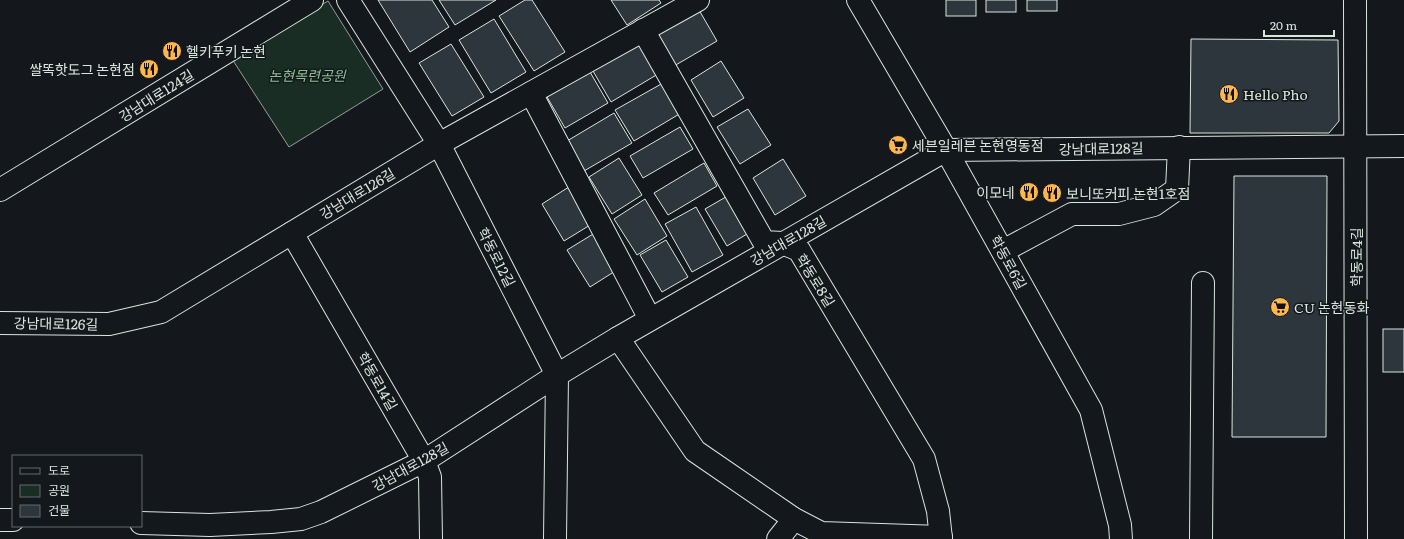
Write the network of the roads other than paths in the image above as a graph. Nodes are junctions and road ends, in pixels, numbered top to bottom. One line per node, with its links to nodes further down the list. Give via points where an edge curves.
1 (312, 0): 13 (street, 강남대로124길)
2 (348, 0): 8 (street, 학동로12길)
3 (698, 0): 6 (street, 강남대로126길)
4 (858, 0): 12 (street, 학동로6길)
5 (1355, 0): 9 (street, 학동로4길)
6 (644, 30): 7 (street, 강남대로126길); 15 (street, 학동로8길, via 764,242)
7 (531, 93): 8 (street, 강남대로126길); 18 (street)
8 (439, 144): 14 (street, 강남대로126길); 21 (street, 학동로12길)
9 (1357, 145): 10 (street, 강남대로128길); 11 (street, 강남대로128길); 33 (street, 학동로4길)
10 (1404, 146)
11 (1179, 147): 12 (street, 강남대로128길); 16 (street, via 1177,189 1154,205 1119,214 1072,214)
12 (946, 150): 15 (street, 강남대로128길); 16 (street, 학동로6길)
13 (0, 190)
14 (292, 233): 19 (street, 강남대로126길, via 161,312 109,324); 22 (street, 학동로14길)
15 (782, 243): 18 (street, 강남대로128길); 27 (street, 학동로8길, via 799,250 924,459 938,511)
16 (1003, 251): 31 (street, 학동로6길, via 1092,410 1120,525)
17 (1203, 283): 32 (street)
18 (650, 320): 20 (street, 강남대로128길)
19 (0, 323)
20 (618, 338): 21 (street, 강남대로128길); 23 (street, 학동로8길, via 695,451)
21 (557, 375): 22 (street, 강남대로128길); 29 (street, 학동로12길)
22 (424, 461): 26 (street, 강남대로128길, via 321,512 301,519 210,525); 28 (street, 학동로14길, via 430,477)
23 (794, 519): 27 (street, 학동로8길, via 821,533); 30 (street)
24 (0, 520): 25 (street)
25 (12, 520)
26 (142, 523)
27 (941, 538)
28 (431, 539)
29 (555, 539)
30 (778, 539)
31 (1121, 539)
32 (1201, 539)
33 (1356, 539)

